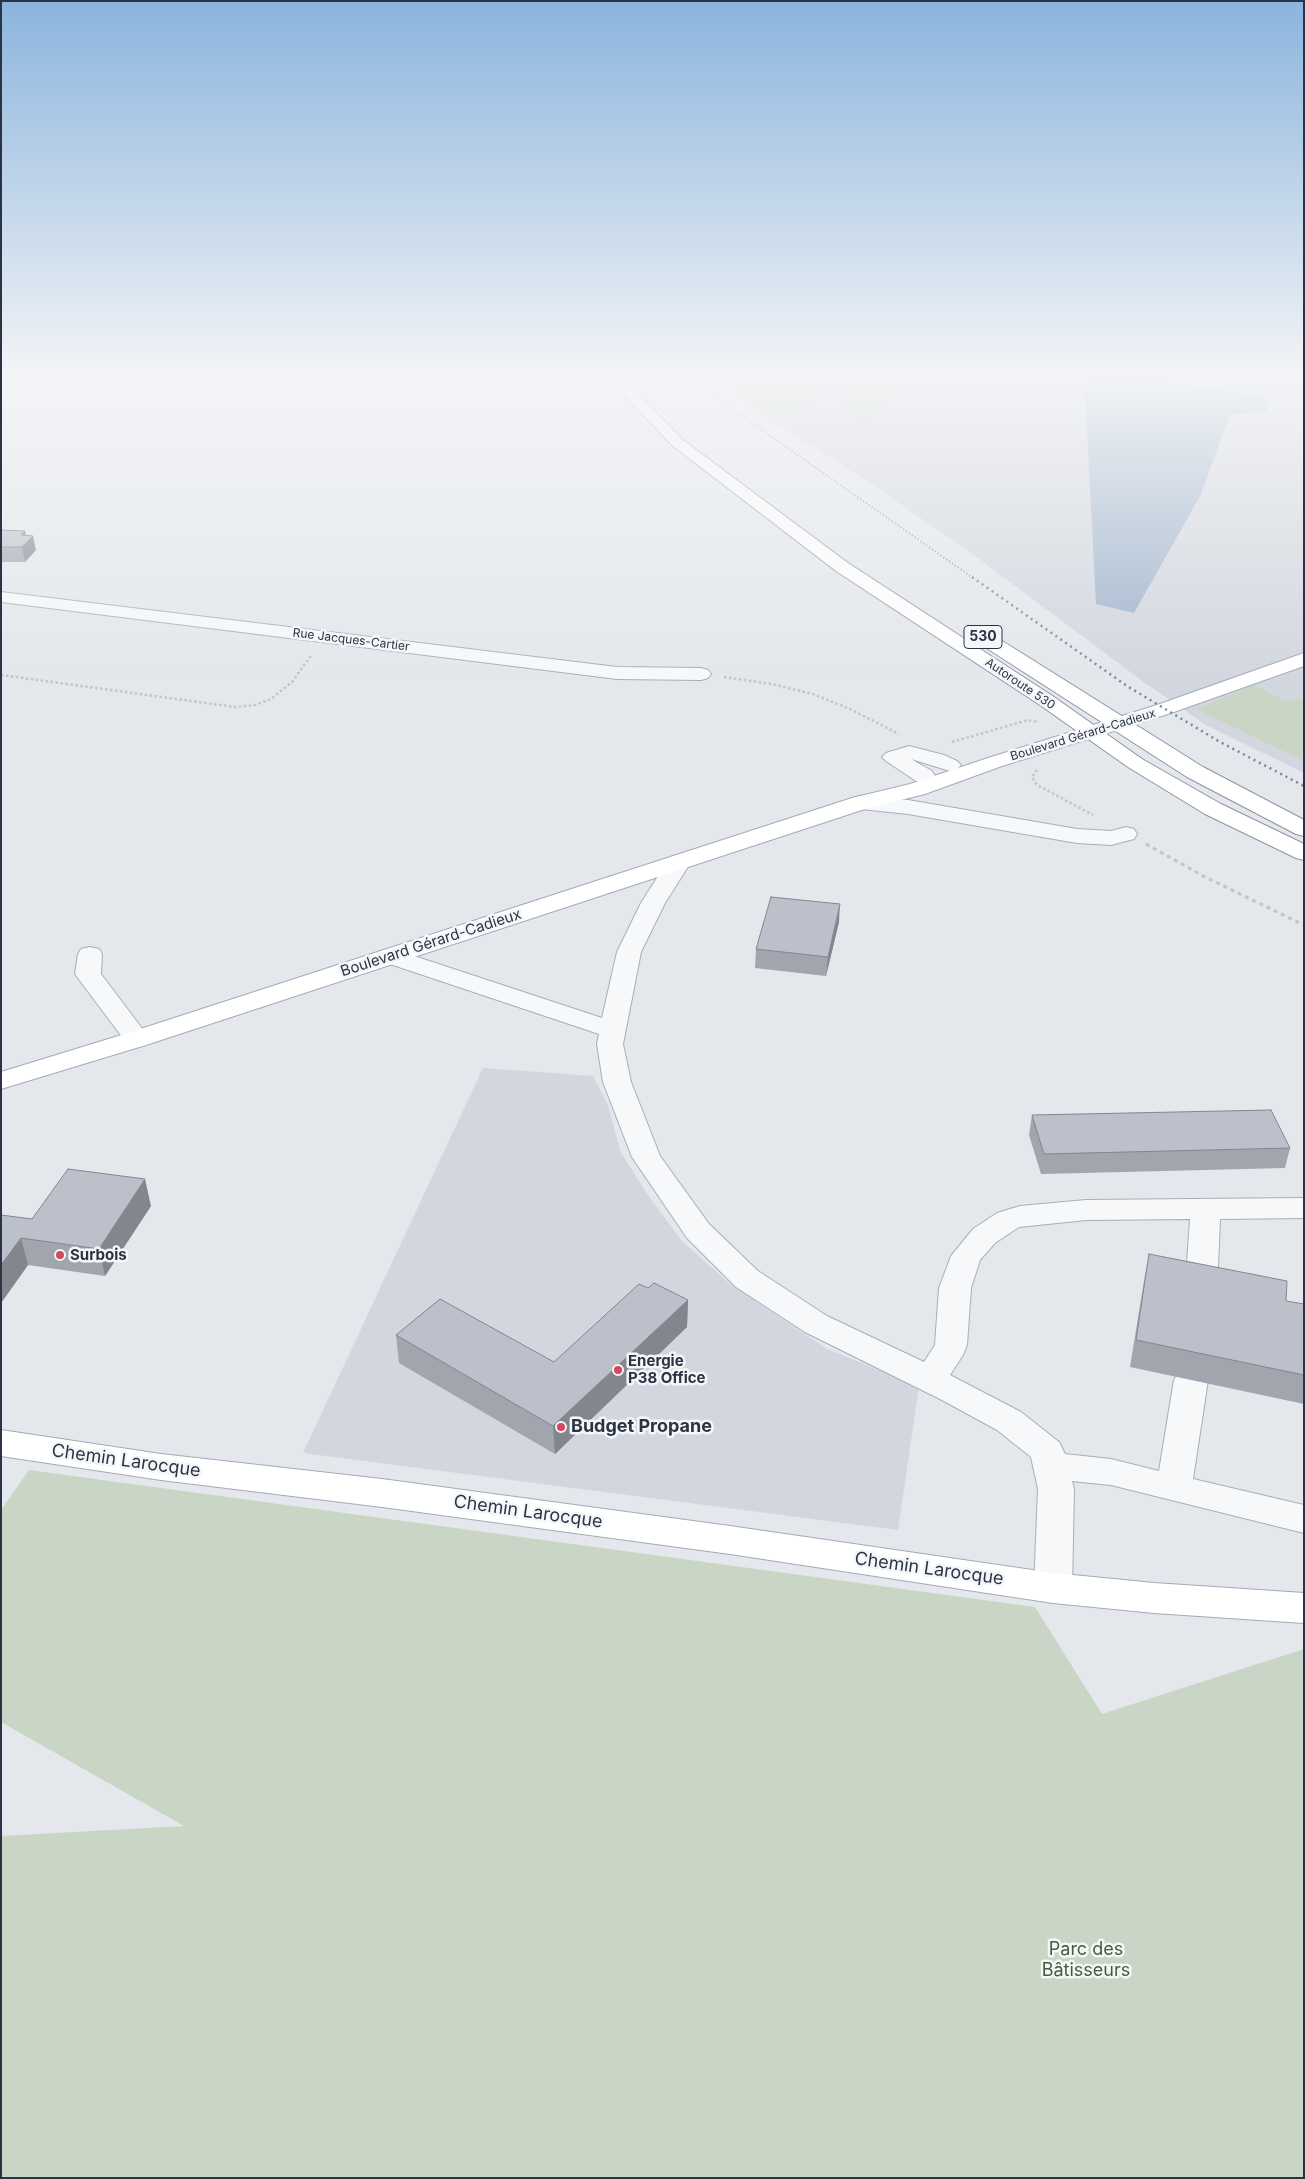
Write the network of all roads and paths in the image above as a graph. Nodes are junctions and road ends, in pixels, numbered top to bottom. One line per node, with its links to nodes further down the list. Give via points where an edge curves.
1 (722, 477): 2 (main road, Autoroute 530 / 530)
2 (748, 496): 10 (main road, Autoroute 530 / 530, via 959,622); 12 (main road, Autoroute 530 / 530, via 842,567)
3 (1, 598): 4 (street, Rue Jacques-Cartier)
4 (338, 638): 7 (street, Rue Jacques-Cartier, via 618,673); 8 (path, via 315,650 292,682 271,699 255,705 235,707)
5 (1304, 651): 10 (main road, Boulevard Gérard-Cadieux)
6 (1304, 659): 10 (main road, Boulevard Gérard-Cadieux, via 1173,706)
7 (701, 674)
8 (1, 675)
9 (722, 677): 13 (path, via 824,698)
10 (1111, 718): 12 (main road, Boulevard Gérard-Cadieux); 18 (main road, Autoroute 530 / 530, via 1214,782)
11 (1036, 721): 14 (path, via 1028,720 974,737)
12 (1082, 727): 15 (main road, Boulevard Gérard-Cadieux); 17 (main road, Boulevard Gérard-Cadieux, via 917,790); 20 (main road, Autoroute 530 / 530, via 1199,802)
13 (905, 737)
14 (944, 742)
15 (950, 765): 16 (main road, Boulevard Gérard-Cadieux); 16 (street, via 909,752 892,757)
16 (924, 776): 17 (main road, Boulevard Gérard-Cadieux)
17 (860, 803): 19 (street, via 908,807 1077,836 1111,838); 21 (main road, Boulevard Gérard-Cadieux)
18 (1304, 829)
19 (1126, 834)
20 (1304, 853)
21 (679, 862): 23 (main road, Boulevard Gérard-Cadieux); 24 (street, via 653,903 630,952)
22 (90, 954): 25 (street, via 88,974)
23 (390, 956): 24 (street); 25 (main road, Boulevard Gérard-Cadieux)
24 (613, 1030): 30 (street, via 610,1044 618,1082 646,1157 698,1231 747,1279 816,1324)
25 (137, 1039): 26 (main road, Boulevard Gérard-Cadieux)
26 (1, 1081)
27 (1304, 1208): 28 (street)
28 (1204, 1210): 29 (street, via 1206,1226); 30 (street, via 1042,1213 1020,1216 996,1228 974,1245 966,1256 955,1288 951,1346)
29 (1201, 1292)
30 (929, 1379): 33 (street, via 1009,1421 1046,1451)
31 (1191, 1380): 34 (street)
32 (1, 1443): 36 (main road, Chemin Larocque, via 160,1467 392,1494 720,1539)
33 (1050, 1466): 34 (street, via 1110,1472); 36 (street, via 1056,1489)
34 (1174, 1488): 35 (street)
35 (1304, 1520)
36 (1053, 1588): 37 (main road, Chemin Larocque)
37 (1304, 1608)

